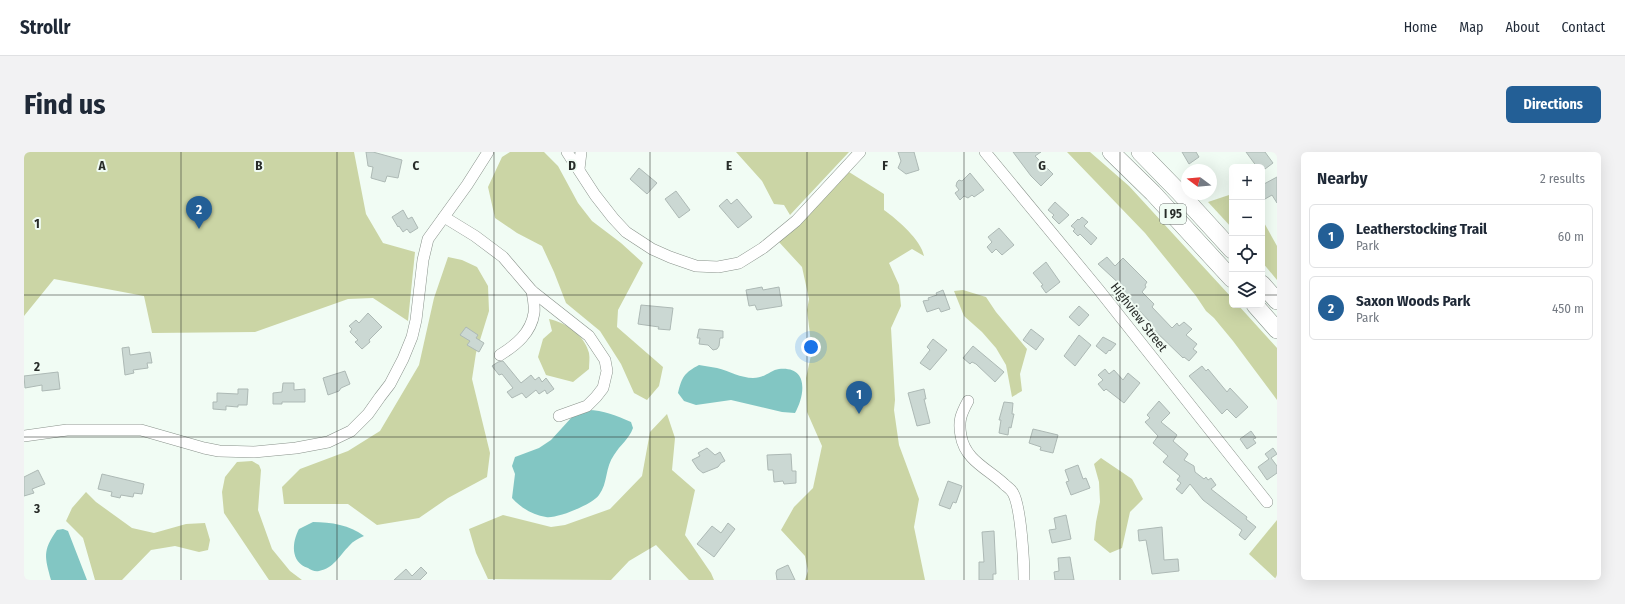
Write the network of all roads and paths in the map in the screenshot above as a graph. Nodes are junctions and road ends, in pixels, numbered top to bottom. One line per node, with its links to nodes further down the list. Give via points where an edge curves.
1 (488, 152): 9 (street)
2 (567, 152): 8 (street)
3 (581, 152): 8 (street)
4 (860, 152): 8 (street, via 796,221 763,248 739,263 718,267 696,266 670,257 626,232 595,195)
5 (985, 152): 21 (street, Highview Street, via 1104,296)
6 (1111, 152): 11 (highway, I 95, via 1153,193)
7 (1140, 152): 10 (highway, I 95)
8 (579, 169)
9 (444, 217): 13 (street, via 503,257); 20 (street, via 424,250 418,310 408,349 390,384 368,414 351,431 339,438 311,446 254,452 204,448 141,430 46,431)
10 (1229, 247)
11 (1229, 276)
12 (1265, 287): 14 (highway)
13 (532, 291): 17 (street, via 534,312 530,327 524,336); 19 (street, via 589,336 605,360 606,376 603,388 596,397 587,406)
14 (1277, 301)
15 (1258, 308): 16 (highway)
16 (1277, 330)
17 (500, 356)
18 (968, 401): 22 (street, via 960,415 962,442 978,464 1012,491 1017,503)
19 (559, 416)
20 (24, 436)
21 (1267, 502)
22 (1024, 580)

